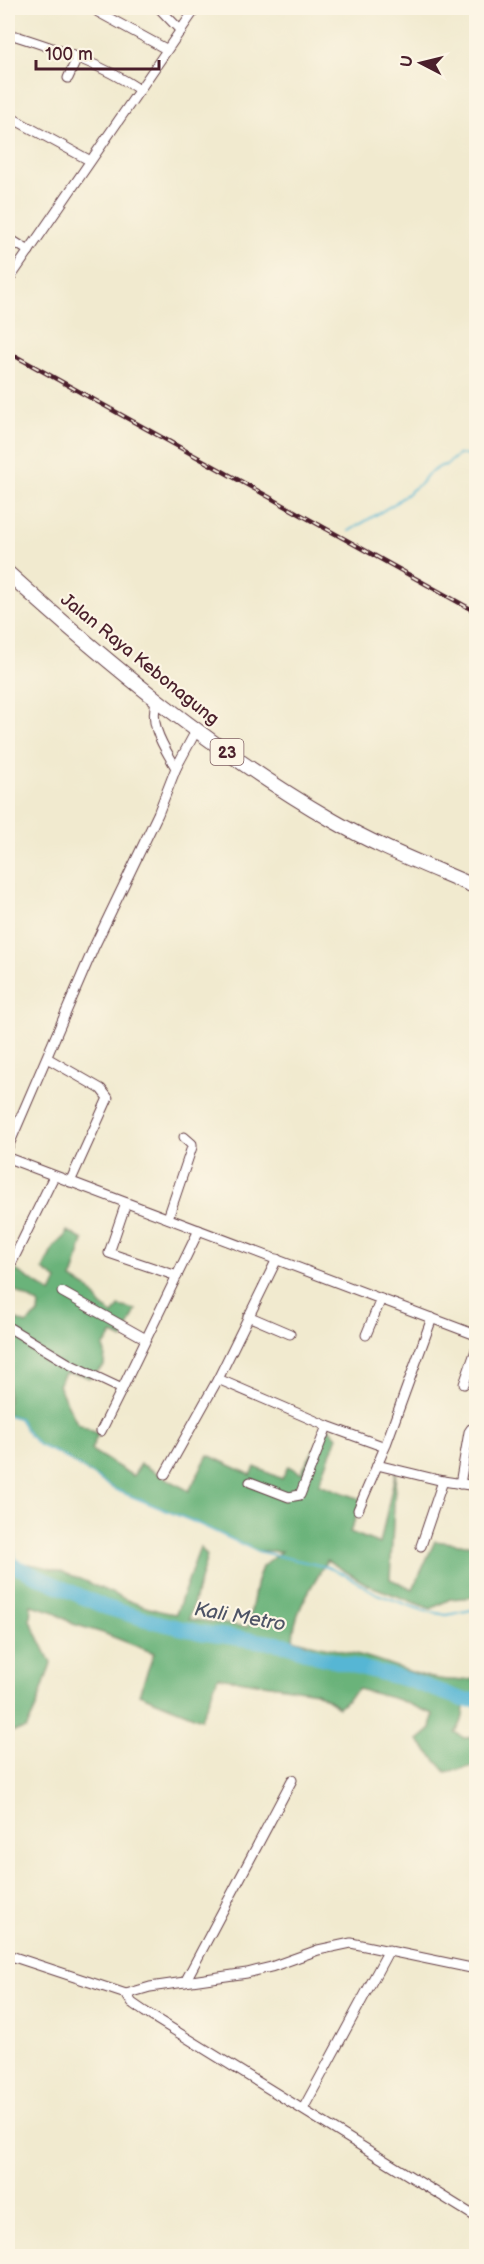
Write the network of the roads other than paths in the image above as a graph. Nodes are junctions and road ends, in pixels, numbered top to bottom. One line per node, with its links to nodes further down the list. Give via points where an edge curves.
1 (159, 8): 4 (street)
2 (196, 8): 4 (street)
3 (98, 12): 6 (street)
4 (181, 31): 6 (street)
5 (16, 36): 7 (street)
6 (166, 49): 9 (street)
7 (78, 56): 8 (street); 9 (street)
8 (68, 78)
9 (140, 90): 11 (street)
10 (8, 116): 11 (street)
11 (89, 160): 13 (street)
12 (8, 238): 13 (street)
13 (29, 251): 14 (street)
14 (8, 281)
15 (8, 573): 16 (highway, Jalan Raya Kebonagung / 23)
16 (157, 698): 17 (highway, Jalan Raya Kebonagung / 23); 18 (street, via 154,724)
17 (197, 729): 18 (street); 19 (highway, Jalan Raya Kebonagung / 23, via 236,759 332,820)
18 (176, 768): 20 (street)
19 (477, 886)
20 (47, 1058): 22 (street); 25 (street, via 101,1089 108,1098)
21 (184, 1137): 27 (street, via 192,1147)
22 (8, 1147)
23 (8, 1158): 24 (street)
24 (54, 1176): 25 (street); 30 (street)
25 (70, 1182): 26 (street)
26 (126, 1203): 27 (street); 31 (street, via 109,1253)
27 (168, 1218): 28 (street)
28 (199, 1230): 29 (street); 31 (street)
29 (277, 1259): 33 (street); 34 (street)
30 (8, 1270)
31 (177, 1276): 40 (street)
32 (62, 1292): 40 (street)
33 (381, 1299): 35 (street); 38 (street)
34 (248, 1316): 37 (street); 42 (street)
35 (432, 1318): 39 (street); 48 (street)
36 (8, 1327): 44 (street, via 70,1365)
37 (290, 1334)
38 (366, 1335)
39 (477, 1335)
40 (146, 1339): 44 (street)
41 (477, 1350): 43 (street)
42 (218, 1379): 45 (street); 50 (street)
43 (464, 1384)
44 (122, 1389): 47 (street)
45 (327, 1426): 48 (street); 52 (street, via 300,1495 289,1497)
46 (477, 1428): 53 (street, via 469,1432)
47 (101, 1431)
48 (385, 1447): 49 (street)
49 (377, 1465): 51 (street); 55 (street)
50 (165, 1474)
51 (443, 1481): 53 (street); 56 (street)
52 (250, 1482)
53 (460, 1484): 54 (street)
54 (477, 1486)
55 (358, 1510)
56 (421, 1546)
57 (292, 1780): 61 (street)
58 (389, 1950): 60 (street); 61 (street, via 351,1943 247,1973); 63 (street)
59 (8, 1954): 62 (street)
60 (477, 1969)
61 (185, 1982): 62 (street)
62 (126, 1994): 63 (street, via 145,2012)
63 (303, 2109): 64 (street)
64 (477, 2217)

